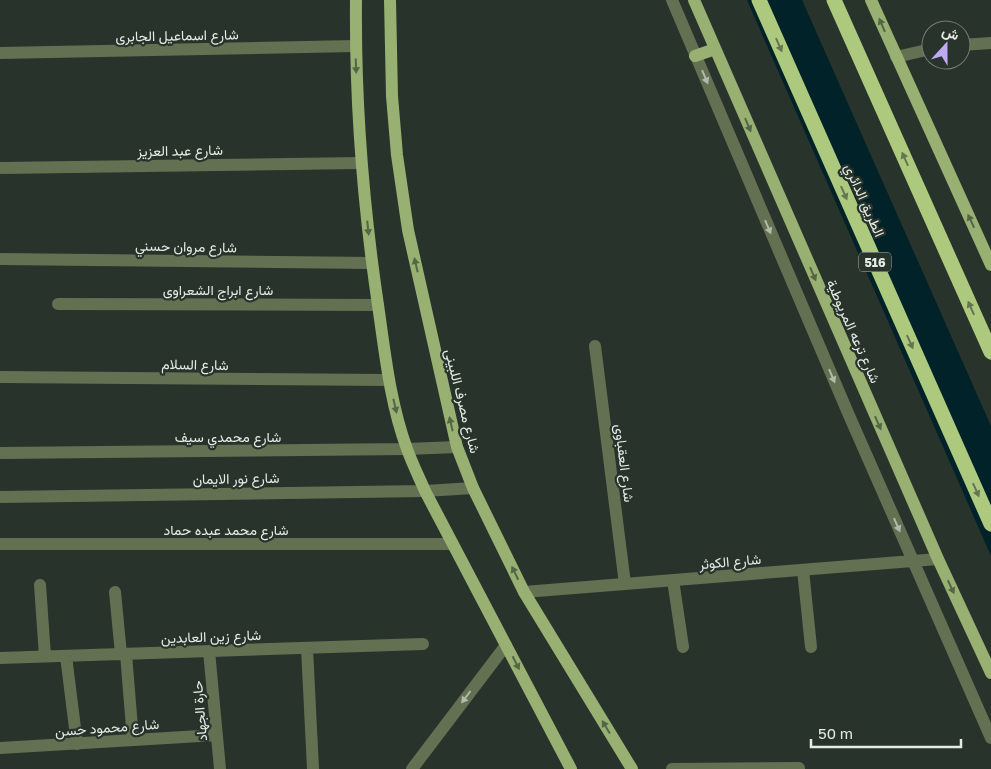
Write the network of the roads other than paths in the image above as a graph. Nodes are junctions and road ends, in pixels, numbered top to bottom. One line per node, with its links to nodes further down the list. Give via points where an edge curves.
1 (356, 0): 10 (main road)
2 (390, 0): 27 (main road, شارع مصرف اللبينى, one-way to 2, via 408,230 392,96)
3 (672, 0): 14 (street)
4 (694, 0): 11 (main road, شارع ترعه المريوطية)
5 (759, 0): 33 (highway, الطريق الدائري / 516, one-way to 33)
6 (834, 0): 24 (highway, one-way to 6)
7 (871, 0): 15 (main road, one-way to 7)
8 (991, 43): 9 (street)
9 (971, 44)
10 (356, 46): 13 (street, شارع اسماعيل الجابرى); 16 (main road, one-way to 16)
11 (715, 49): 14 (main road); 36 (main road, شارع ترعه المريوطية, one-way to 36)
12 (921, 51): 15 (street)
13 (0, 53)
14 (696, 56): 37 (street, one-way to 37)
15 (896, 57): 20 (main road, one-way to 15)
16 (360, 163): 17 (street, شارع عبد العزيز); 19 (main road, one-way to 19)
17 (0, 168)
18 (0, 259): 19 (street, شارع مروان حسني)
19 (371, 263): 22 (main road)
20 (991, 265)
21 (58, 304): 22 (street, شارع ابراج الشعراوى)
22 (378, 305): 26 (main road)
23 (595, 346): 40 (street, شارع العقباوى)
24 (991, 352)
25 (0, 377): 26 (street, شارع السلام)
26 (389, 380): 28 (main road, one-way to 28)
27 (457, 447): 28 (street, شارع محمدي سيف); 30 (main road, شارع مصرف اللبينى)
28 (407, 449): 29 (street, شارع محمدي سيف); 31 (main road)
29 (0, 453)
30 (473, 488): 31 (street, شارع نور الايمان); 43 (main road, شارع مصرف اللبينى, one-way to 30)
31 (425, 491): 32 (street, شارع نور الايمان); 35 (main road)
32 (0, 497)
33 (991, 524)
34 (0, 544): 35 (street, شارع محمد عبده حماد)
35 (452, 544): 45 (main road)
36 (938, 559): 37 (street, شارع الكوثر); 54 (main road, شارع ترعه المريوطية, one-way to 54)
37 (913, 561): 38 (street, شارع الكوثر); 56 (street)
38 (803, 570): 39 (street, شارع الكوثر); 46 (street)
39 (673, 580): 40 (street, شارع الكوثر); 48 (street)
40 (625, 584): 43 (street, شارع الكوثر)
41 (40, 585): 51 (street)
42 (115, 592): 50 (street)
43 (524, 592): 65 (main road, شارع مصرف اللبينى, one-way to 43)
44 (423, 644): 47 (street, شارع زين العابدين)
45 (506, 645): 63 (street, one-way to 63); 64 (main road, one-way to 64)
46 (812, 646)
47 (307, 648): 49 (street, شارع زين العابدين); 62 (street)
48 (683, 648)
49 (209, 651): 50 (street, شارع زين العابدين); 55 (street, حارة الجهاد)
50 (123, 654): 52 (street, شارع زين العابدين); 57 (street)
51 (45, 656): 52 (street, شارع زين العابدين); 53 (street, شارع زين العابدين)
52 (66, 656): 58 (street)
53 (0, 658)
54 (991, 673)
55 (217, 735): 57 (street, شارع محمود حسن); 61 (street, حارة الجهاد)
56 (991, 738)
57 (133, 740): 58 (street, شارع محمود حسن)
58 (78, 744): 59 (street, شارع محمود حسن)
59 (0, 748)
60 (799, 768): 66 (street)
61 (220, 769)
62 (312, 769)
63 (412, 769)
64 (571, 769)
65 (632, 769)
66 (672, 769)

